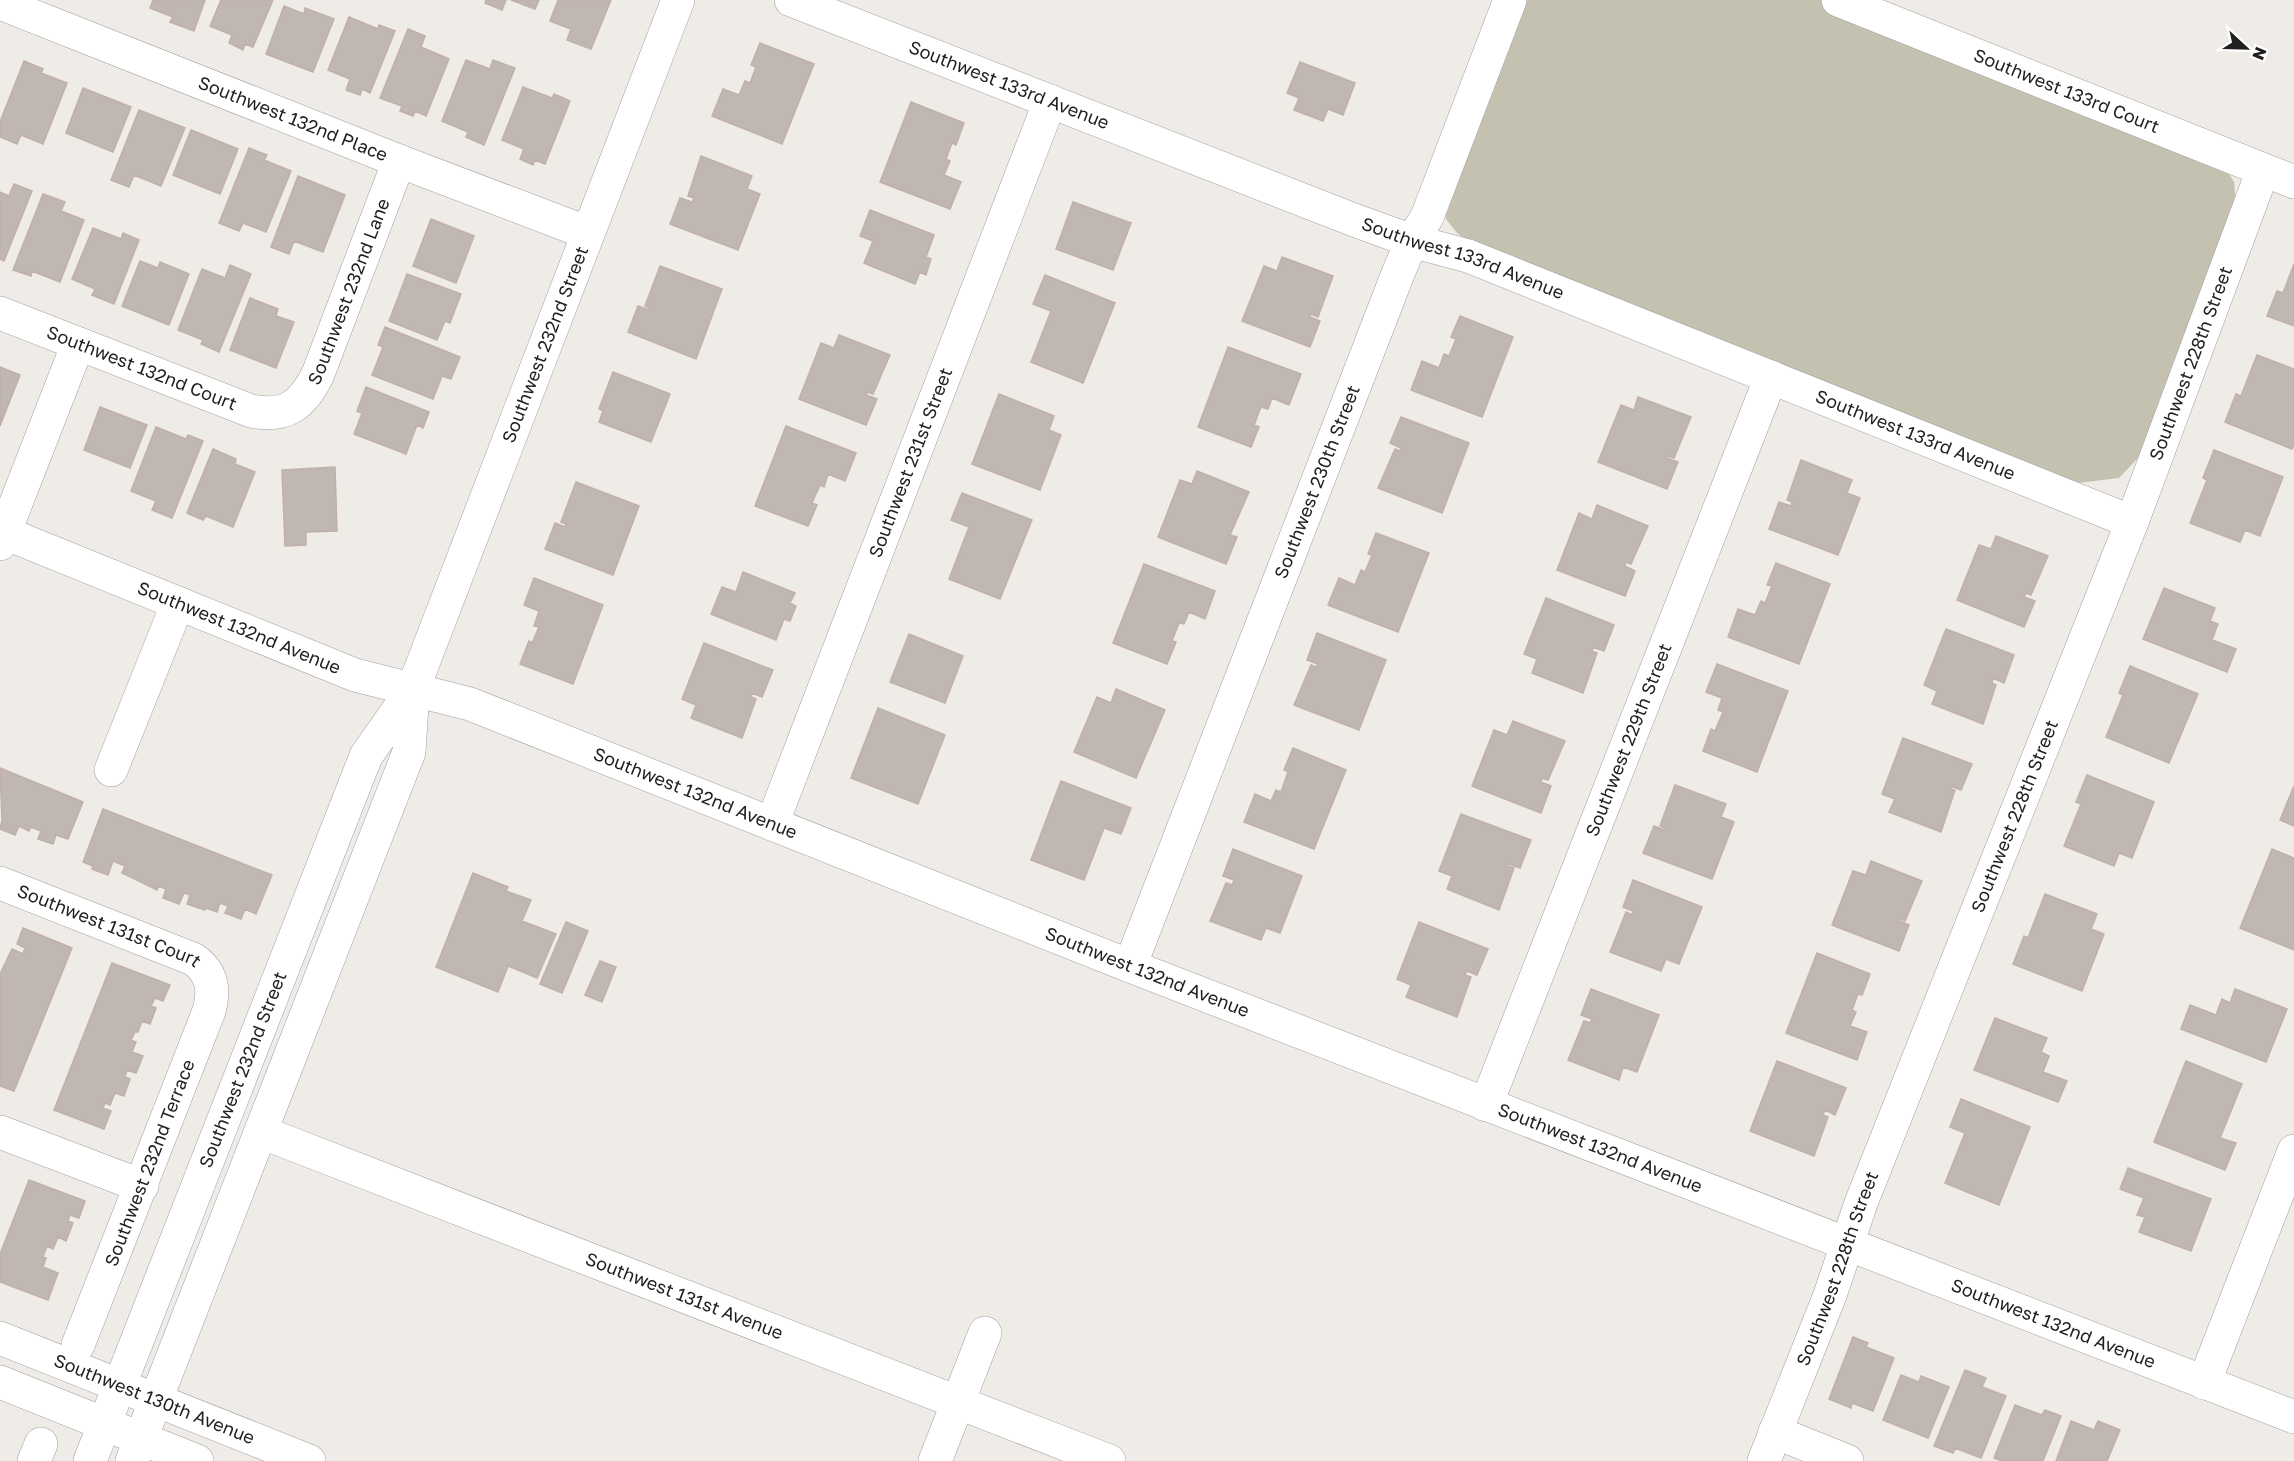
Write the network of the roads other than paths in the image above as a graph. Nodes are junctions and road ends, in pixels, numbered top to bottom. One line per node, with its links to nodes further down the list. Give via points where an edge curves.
1 (678, 0): 10 (street, Southwest 232nd Street)
2 (791, 0): 6 (street, Southwest 133rd Avenue)
3 (1510, 0): 11 (street, Southwest 230th Street, via 1426,217)
4 (1838, 0): 8 (street, Southwest 133rd Court)
5 (0, 3): 7 (street, Southwest 132nd Place)
6 (1050, 101): 11 (street, Southwest 133rd Avenue); 21 (street, Southwest 231st Street)
7 (399, 161): 10 (street, Southwest 132nd Place); 15 (street, Southwest 232nd Lane, via 318,374 306,396)
8 (2264, 170): 9 (street, Southwest 133rd Court); 16 (street, Southwest 228th Street)
9 (2294, 183)
10 (588, 233): 19 (street, Southwest 232nd Street)
11 (1412, 241): 14 (street, Southwest 133rd Avenue, via 1468,256); 23 (street, Southwest 230th Street)
12 (0, 313): 13 (street, Southwest 132nd Court)
13 (78, 344): 15 (street, Southwest 132nd Court, via 250,411); 17 (street)
14 (1771, 376): 16 (street, Southwest 133rd Avenue); 25 (street, Southwest 229th Street)
15 (285, 410)
16 (2132, 522): 30 (street, Southwest 228th Street)
17 (2, 536): 18 (street, Southwest 132nd Avenue)
18 (178, 603): 19 (street, Southwest 132nd Avenue, via 355,675); 20 (street)
19 (413, 689): 21 (street, Southwest 132nd Avenue, via 470,704); 27 (street, Southwest 232nd Street, via 409,752); 36 (street, Southwest 232nd Street, via 366,756)
20 (111, 770)
21 (772, 824): 23 (street, Southwest 132nd Avenue)
22 (0, 883): 24 (street, Southwest 131st Court, via 187,956 199,963)
23 (1130, 966): 25 (street, Southwest 132nd Avenue)
24 (210, 978): 29 (street, Southwest 232nd Terrace, via 213,993 209,1011)
25 (1486, 1105): 30 (street, Southwest 132nd Avenue)
26 (0, 1132): 29 (street)
27 (261, 1132): 37 (street, Southwest 232nd Street); 38 (street, Southwest 131st Avenue)
28 (2294, 1151): 35 (street)
29 (142, 1186): 33 (street, Southwest 232nd Terrace)
30 (1847, 1245): 35 (street, Southwest 132nd Avenue); 41 (street, Southwest 228th Street)
31 (985, 1333): 38 (street)
32 (0, 1338): 36 (street, Southwest 130th Avenue)
33 (78, 1345)
34 (0, 1382): 40 (street)
35 (2204, 1383): 39 (street, Southwest 132nd Avenue)
36 (119, 1386): 37 (street, Southwest 130th Avenue); 40 (street, Southwest 232nd Street)
37 (155, 1401): 42 (street, Southwest 232nd Street); 45 (street, Southwest 130th Avenue)
38 (958, 1402): 46 (street); 47 (street, Southwest 131st Avenue)
39 (2294, 1417)
40 (105, 1423): 42 (street); 43 (street, Southwest 232nd Street)
41 (1769, 1447): 48 (street)
42 (136, 1450): 44 (street)
43 (90, 1461)
44 (196, 1461)
45 (309, 1461)
46 (935, 1461)
47 (1109, 1461)
48 (1847, 1461)

